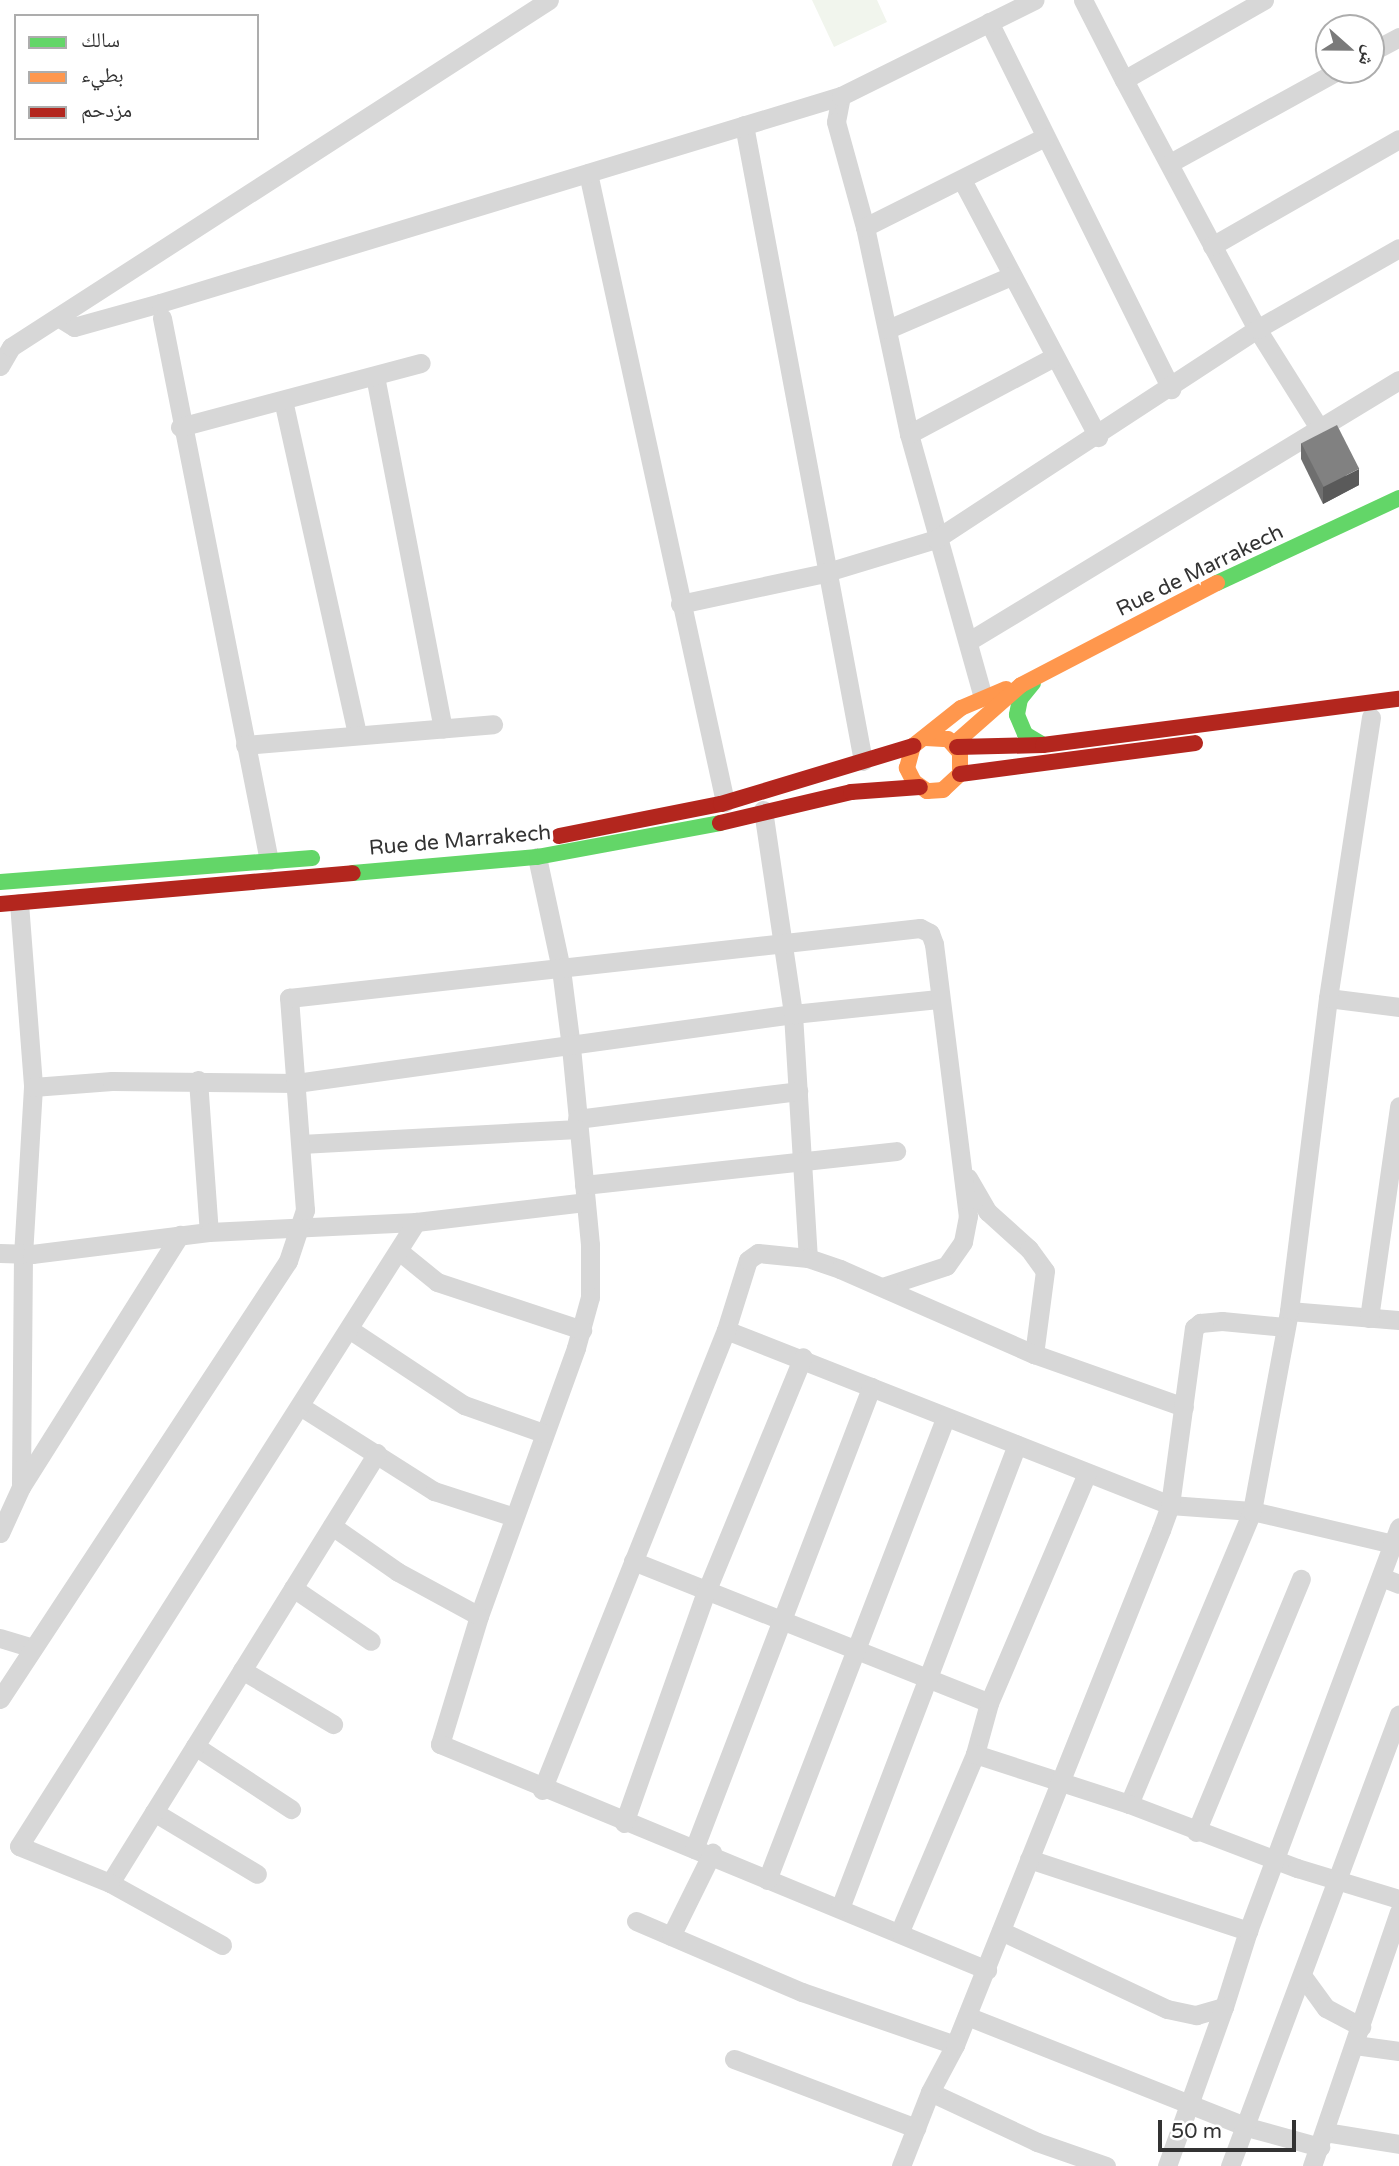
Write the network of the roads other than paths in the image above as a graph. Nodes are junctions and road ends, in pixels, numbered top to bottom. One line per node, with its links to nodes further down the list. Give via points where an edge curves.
1 (549, 0): 19 (street)
2 (1034, 0): 5 (street)
3 (1083, 0): 6 (street)
4 (1264, 0): 6 (street)
5 (989, 22): 8 (street); 10 (street)
6 (1124, 80): 12 (street)
7 (1315, 83): 12 (street)
8 (841, 96): 9 (street); 15 (street, via 836,122)
9 (744, 125): 13 (street); 36 (street)
10 (1045, 137): 14 (street); 28 (street)
11 (1399, 139): 16 (street)
12 (1170, 163): 16 (street)
13 (589, 173): 19 (street, via 74,327); 37 (street)
14 (962, 180): 15 (street); 18 (street)
15 (865, 227): 21 (street)
16 (1212, 246): 22 (street)
17 (1399, 248): 22 (street)
18 (1011, 276): 21 (street); 23 (street)
19 (58, 317): 25 (street, via 10,347)
20 (162, 318): 30 (street)
21 (888, 329): 32 (street)
22 (1257, 329): 28 (street); 31 (street)
23 (1054, 357): 32 (street); 33 (street)
24 (421, 363): 26 (street)
25 (0, 366)
26 (375, 376): 29 (street); 46 (street)
27 (1399, 380): 31 (street)
28 (1171, 389): 33 (street)
29 (283, 400): 30 (street); 47 (street)
30 (180, 428): 49 (street)
31 (1320, 428): 38 (street)
32 (909, 434): 35 (street)
33 (1098, 437): 35 (street)
34 (1399, 498): 39 (main road, Rue de Marrakech, via 1197,592)
35 (936, 539): 36 (street); 38 (street)
36 (829, 571): 37 (street); 52 (street)
37 (680, 604): 55 (street)
38 (969, 641): 41 (street)
39 (1039, 675): 40 (main road, Rue de Marrakech); 50 (main road, via 1020,699 1017,715 1026,734)
40 (1021, 685): 41 (main road, Rue de Marrakech); 51 (main road, Rue de Marrakech)
41 (983, 697): 48 (main road, Rue de Marrakech, via 961,708)
42 (1399, 699): 50 (main road)
43 (1399, 713): 44 (main road)
44 (1371, 717): 53 (main road); 64 (street)
45 (493, 723): 46 (street)
46 (443, 728): 47 (street)
47 (357, 735): 49 (street)
48 (920, 742): 51 (main road, via 941,737); 52 (main road, Rue de Marrakech); 54 (main road, via 907,768)
49 (245, 744): 59 (street)
50 (1043, 745): 51 (main road)
51 (955, 746): 53 (main road, via 962,760)
52 (863, 761): 55 (main road, Rue de Marrakech)
53 (960, 774): 54 (main road, via 943,790)
54 (920, 787): 56 (main road, Rue de Marrakech, via 851,792)
55 (725, 802): 58 (main road, Rue de Marrakech)
56 (763, 810): 58 (main road, Rue de Marrakech, via 679,833); 62 (street)
57 (478, 844): 59 (main road, Rue de Marrakech)
58 (540, 847): 61 (main road, Rue de Marrakech); 63 (street)
59 (269, 861): 60 (main road, Rue de Marrakech)
60 (0, 882)
61 (9, 904): 71 (street)
62 (783, 941): 63 (street); 65 (street, via 920,928 930,933 934,944); 67 (street)
63 (561, 970): 68 (street); 70 (street, via 289,998)
64 (1328, 998): 66 (street); 90 (street)
65 (939, 999): 67 (street); 78 (street)
66 (1399, 1007)
67 (793, 1014): 68 (street); 72 (street)
68 (571, 1047): 70 (street); 74 (street)
69 (198, 1080): 70 (street); 71 (street); 82 (street)
70 (296, 1083): 75 (street)
71 (33, 1087): 86 (street)
72 (798, 1091): 74 (street); 77 (street)
73 (1399, 1106): 89 (street)
74 (578, 1124): 75 (street); 79 (street)
75 (301, 1144): 81 (street, via 305,1210)
76 (896, 1151): 77 (street)
77 (806, 1163): 79 (street); 87 (street)
78 (966, 1175): 88 (street, via 968,1216 956,1258 946,1266); 95 (street, via 988,1212 1029,1249 1045,1271)
79 (584, 1193): 80 (street); 93 (street, via 591,1269)
80 (416, 1223): 81 (street); 84 (street)
81 (300, 1231): 82 (street); 121 (street, via 288,1261)
82 (209, 1232): 83 (street)
83 (180, 1235): 86 (street); 105 (street)
84 (399, 1251): 92 (street); 93 (street, via 437,1282)
85 (0, 1253): 86 (street)
86 (23, 1254): 105 (street)
87 (808, 1258): 88 (street); 94 (street, via 766,1251 748,1260)
88 (883, 1287): 95 (street)
89 (1369, 1318): 90 (street); 91 (street)
90 (1287, 1319): 99 (street, via 1200,1323 1192,1338); 107 (street)
91 (1399, 1320)
92 (349, 1329): 98 (street); 101 (street, via 464,1405)
93 (582, 1330): 101 (street)
94 (726, 1330): 96 (street); 112 (street)
95 (1034, 1354): 99 (street)
96 (803, 1357): 97 (street); 116 (street)
97 (871, 1387): 100 (street); 118 (street)
98 (300, 1406): 103 (street); 144 (street, via 19,1846)
99 (1184, 1407): 106 (street)
100 (946, 1417): 102 (street); 122 (street)
101 (543, 1433): 108 (street)
102 (1017, 1445): 104 (street); 124 (street)
103 (377, 1453): 108 (street, via 434,1490); 109 (street)
104 (1087, 1473): 106 (street); 126 (street)
105 (21, 1488): 110 (street)
106 (1170, 1505): 107 (street); 131 (street)
107 (1252, 1511): 111 (street); 133 (street)
108 (514, 1517): 117 (street)
109 (332, 1526): 115 (street); 117 (street, via 398,1572)
110 (0, 1533)
111 (1396, 1535): 114 (street)
112 (633, 1561): 116 (street); 132 (street)
113 (1301, 1579): 137 (street)
114 (1390, 1581): 140 (street)
115 (293, 1588): 120 (street); 123 (street)
116 (706, 1592): 118 (street); 136 (street)
117 (479, 1616): 132 (street, via 440,1744)
118 (781, 1621): 122 (street); 138 (street)
119 (0, 1638): 121 (street)
120 (371, 1641)
121 (33, 1648): 125 (street)
122 (858, 1651): 124 (street); 142 (street)
123 (242, 1670): 128 (street); 129 (street)
124 (929, 1680): 126 (street); 146 (street)
125 (0, 1699)
126 (989, 1703): 130 (street)
127 (1399, 1715): 143 (street)
128 (333, 1724)
129 (195, 1746): 134 (street); 135 (street)
130 (975, 1754): 131 (street); 149 (street)
131 (1059, 1782): 133 (street); 139 (street)
132 (542, 1790): 136 (street)
133 (1129, 1804): 137 (street)
134 (291, 1809)
135 (154, 1812): 141 (street); 144 (street)
136 (624, 1823): 138 (street)
137 (1196, 1832): 140 (street)
138 (703, 1851): 142 (street); 152 (street)
139 (1029, 1859): 150 (street); 151 (street)
140 (1273, 1860): 143 (street); 151 (street)
141 (257, 1874)
142 (767, 1880): 146 (street)
143 (1340, 1882): 145 (street); 155 (street)
144 (110, 1883): 153 (street)
145 (1399, 1899)
146 (840, 1908): 149 (street)
147 (1399, 1912): 158 (street)
148 (636, 1921): 152 (street)
149 (900, 1931): 154 (street)
150 (1001, 1931): 154 (street); 156 (street, via 1167,2010 1196,2015)
151 (1248, 1931): 156 (street)
152 (671, 1936): 159 (street, via 802,1992)
153 (222, 1945)
154 (987, 1970): 157 (street)
155 (1304, 1978): 158 (street, via 1326,2008); 164 (street)
156 (1224, 2007): 163 (street)
157 (967, 2016): 159 (street); 163 (street)
158 (1358, 2036): 160 (street); 166 (street)
159 (955, 2045): 162 (street)
160 (1399, 2051)
161 (734, 2059): 165 (street)
162 (930, 2092): 165 (street); 169 (street, via 1037,2143)
163 (1188, 2105): 164 (street); 170 (street)
164 (1247, 2127): 166 (street); 171 (street)
165 (916, 2128): 168 (street)
166 (1323, 2139): 167 (street); 172 (street)
167 (1399, 2144)
168 (901, 2166)
169 (1106, 2166)
170 (1167, 2166)
171 (1230, 2166)
172 (1312, 2166)

